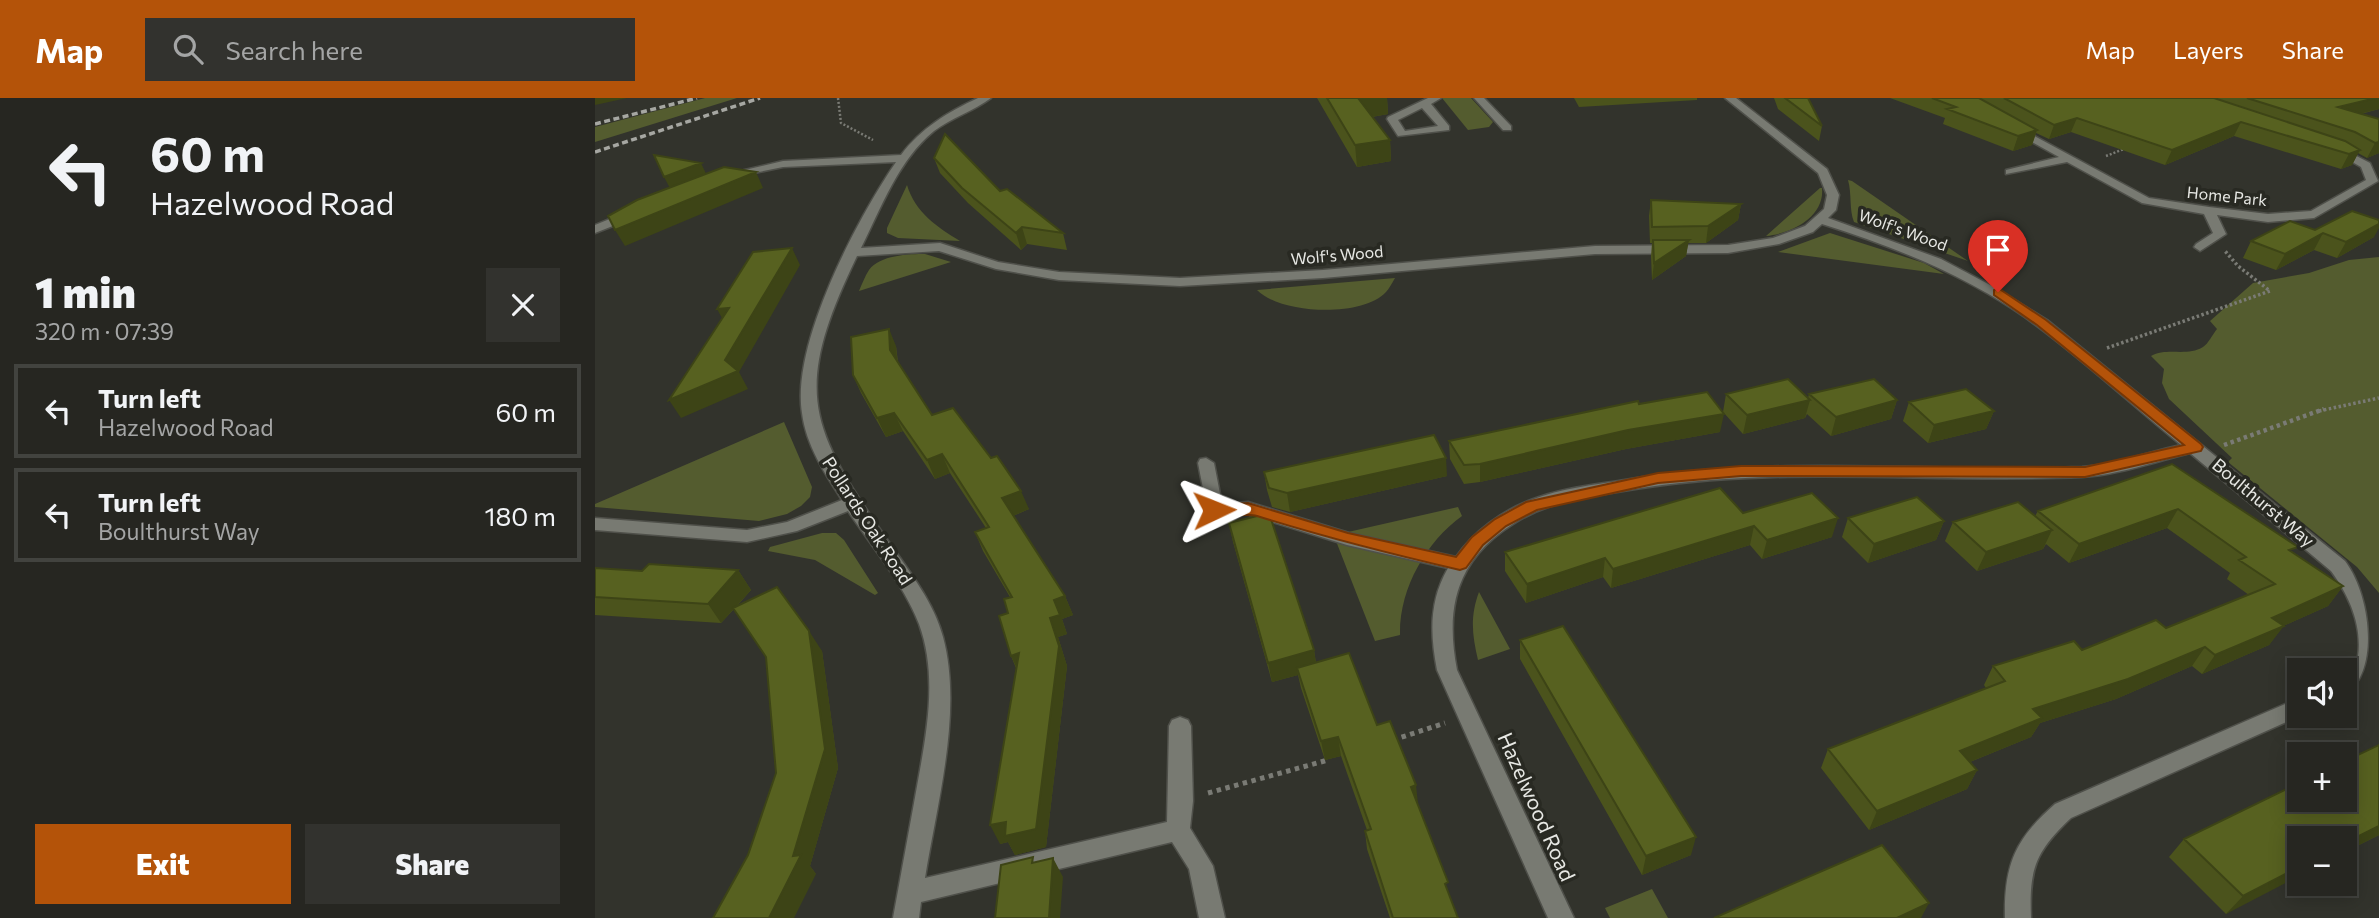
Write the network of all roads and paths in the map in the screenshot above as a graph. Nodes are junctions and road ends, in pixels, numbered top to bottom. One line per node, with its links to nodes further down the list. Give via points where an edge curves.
1 (838, 98): 11 (path, via 841,122)
2 (986, 98): 11 (street, Pollards Oak Road, via 933,129)
3 (1436, 98): 6 (street)
4 (1479, 98): 8 (street)
5 (1730, 98): 20 (street, via 1823,171 1833,195 1831,210)
6 (1419, 105): 6 (street, via 1392,119 1402,134 1445,128 1427,107)
7 (2002, 121): 12 (street, Home Park)
8 (1507, 128)
9 (2132, 145): 13 (path)
10 (2330, 146): 16 (street, via 2366,165 2372,181)
11 (904, 158): 15 (street, via 783,164); 24 (street, Pollards Oak Road)
12 (2068, 158): 13 (street, Home Park); 14 (street)
13 (2083, 166): 19 (street, Home Park, via 2145,201)
14 (2010, 172)
15 (714, 180)
16 (2365, 185): 17 (street); 19 (street, Home Park, via 2314,214 2269,218)
17 (2379, 189)
18 (643, 209): 21 (street)
19 (2209, 211): 22 (street)
20 (1821, 220): 24 (street, Wolf's Wood, via 1775,241 1728,249 1595,250 1180,282 1059,276 996,265 940,247); 25 (street, Wolf's Wood, via 1933,258 1998,292)
21 (595, 229)
22 (2220, 234): 23 (street); 26 (path, via 2225,251 2238,266 2270,291)
23 (2200, 247)
24 (853, 252): 31 (street, Pollards Oak Road, via 832,290 807,390 815,437)
25 (2042, 323): 26 (street, Boulthurst Way)
26 (2083, 356): 28 (street, Boulthurst Way)
27 (2379, 398): 29 (path, via 2330,407 2217,447)
28 (2196, 447): 29 (street, Boulthurst Way); 33 (street, Hazelwood Road, via 2085,472 1741,471 1658,478 1532,506 1477,541)
29 (2213, 461): 34 (street, Boulthurst Way, via 2338,566 2358,589)
30 (1206, 463): 33 (street, via 1214,510 1248,508 1347,539)
31 (851, 502): 32 (street, via 791,527 747,536); 43 (street, Pollards Oak Road, via 917,598 936,647 938,723)
32 (595, 524)
33 (1460, 564): 37 (street, Hazelwood Road, via 1446,589 1440,646)
34 (2378, 634): 35 (street, Boulthurst Way, via 2376,656)
35 (2357, 678)
36 (2287, 712): 47 (street, via 2063,811 2037,833 2023,858)
37 (1469, 715): 39 (path); 46 (street, Hazelwood Road)
38 (1180, 726): 41 (street)
39 (1378, 744)
40 (1333, 758): 41 (path)
41 (1181, 801): 42 (street)
42 (1178, 830): 43 (street); 45 (street, via 1201,866)
43 (910, 892): 44 (street, Pollards Oak Road)
44 (906, 918)
45 (1212, 918)
46 (1561, 918)
47 (2018, 918)

